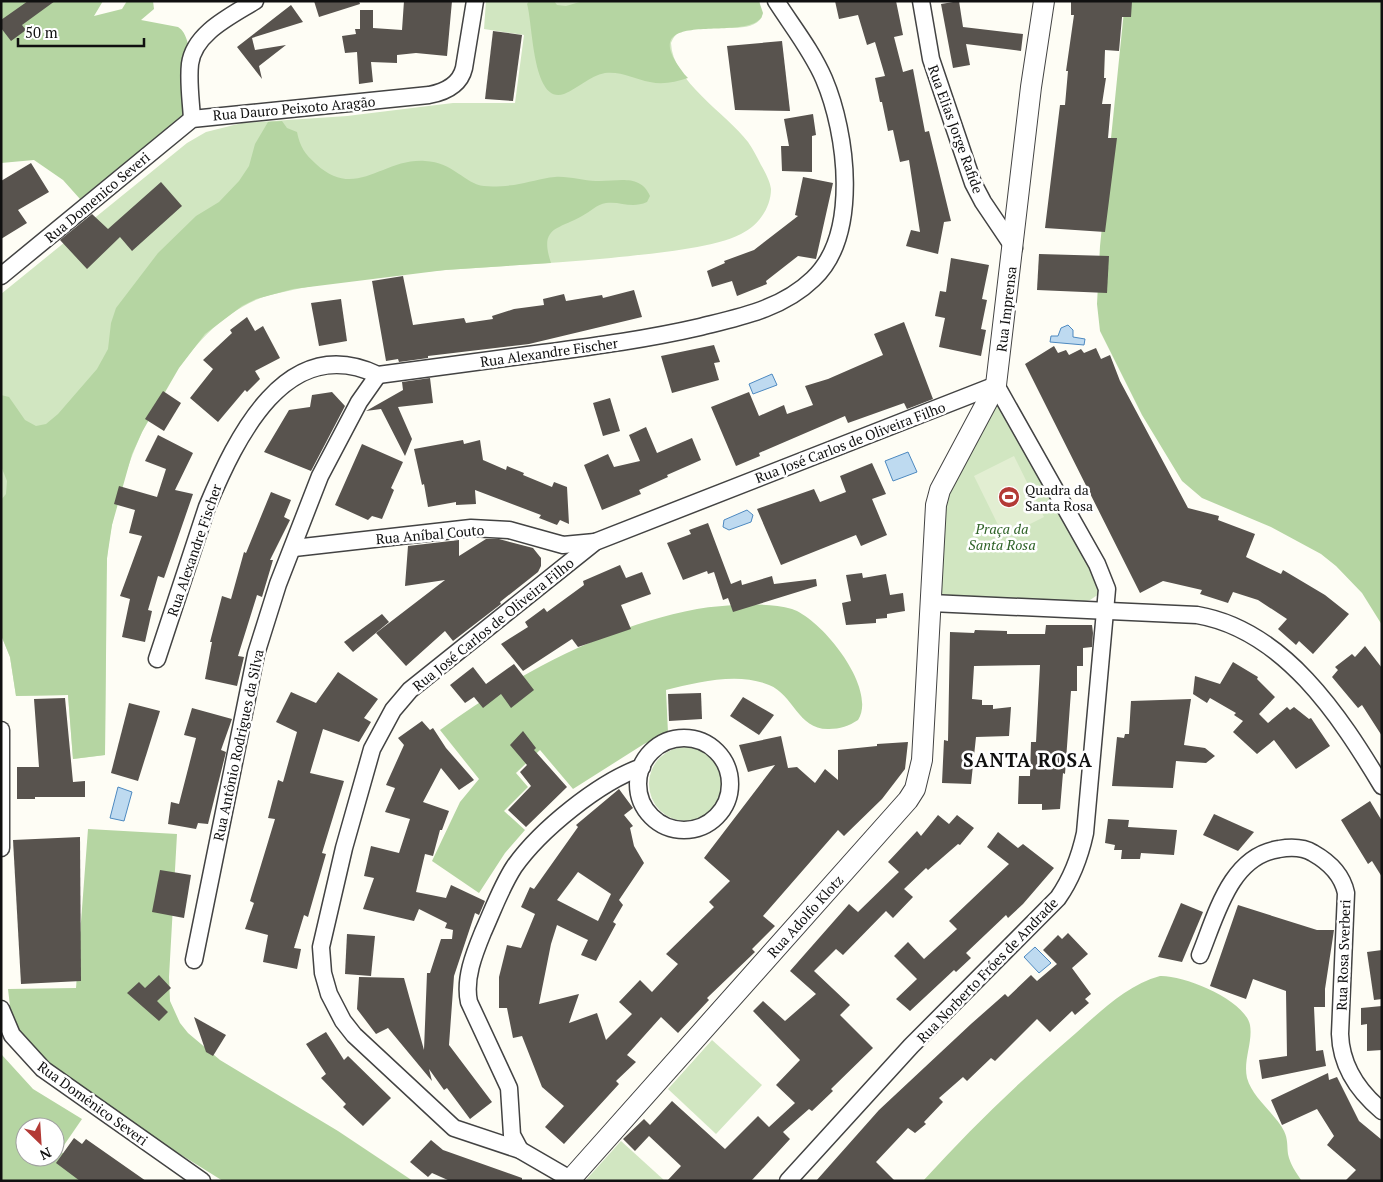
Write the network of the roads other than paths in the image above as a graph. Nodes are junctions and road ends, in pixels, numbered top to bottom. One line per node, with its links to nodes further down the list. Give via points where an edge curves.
1 (254, 1): 6 (street, Rua Dauro Peixoto Aragão, via 211,31 194,49 190,72)
2 (475, 1): 6 (street, Rua Dauro Peixoto Aragão, via 463,72 456,84 440,92)
3 (776, 1): 9 (street, Rua Alexandre Fischer, via 823,78 838,133 844,171 842,227 828,260 814,278 765,310 667,334)
4 (921, 1): 7 (street, Rua Elias Jorge Rafide, via 931,59 973,183)
5 (1044, 1): 7 (street, Rua Imprensa, via 1031,87)
6 (192, 118): 8 (street, Rua Domenico Severi)
7 (1014, 248): 10 (street, Rua Imprensa)
8 (1, 276)
9 (378, 375): 12 (street, Rua Antônio Rodrigues da Silva, via 359,402 320,476); 15 (street, Rua Alexandre Fischer, via 353,364 334,364 299,374 273,393 251,422 210,499)
10 (996, 385): 11 (street, Rua José Carlos de Oliveira Filho); 13 (street, Rua Imprensa, via 940,490 936,506); 14 (street, Rua Norberto Fróes de Andrade, via 1097,564 1107,589)
11 (595, 542): 12 (street, Rua Aníbal Couto, via 563,545 509,530 471,528); 25 (street, Rua José Carlos de Oliveira Filho, via 422,680 393,710 377,736 367,765 321,948 329,994 354,1035 448,1124)
12 (294, 548): 21 (street, Rua Antônio Rodrigues da Silva, via 278,584 251,675)
13 (931, 603): 14 (street); 27 (street, Rua Adolfo Klotz, via 922,760 915,789)
14 (1106, 610): 18 (street, via 1212,618 1239,628 1285,660 1322,699 1359,748); 29 (street, Rua Norberto Fróes de Andrade, via 1085,833 1066,888 911,1046)
15 (157, 659)
16 (1, 730): 19 (street)
17 (642, 767): 17 (street, via 638,785 642,802 652,817 667,827 685,830 702,826 717,816 727,801 728,769 720,755 701,741 678,739 663,744 650,754); 24 (street, via 614,779 586,798 528,850 507,879 482,936 468,981 468,995 509,1088)
18 (1382, 786)
19 (1, 848)
20 (1200, 955): 23 (street, Rua Rosa Sverberi, via 1230,886 1254,859 1275,849 1292,848 1307,850 1327,862 1342,879 1346,893 1342,1053 1352,1077)
21 (194, 960)
22 (1, 1009): 28 (street, Rua Domênico Severi, via 12,1034 43,1069)
23 (1382, 1110)
24 (512, 1116): 25 (street, via 509,1127 501,1136); 26 (street, via 513,1138)
25 (483, 1139): 26 (street, Rua José Carlos de Oliveira Filho)
26 (520, 1150): 27 (street, Rua José Carlos de Oliveira Filho)
27 (570, 1180)
28 (202, 1181)
29 (788, 1181)

